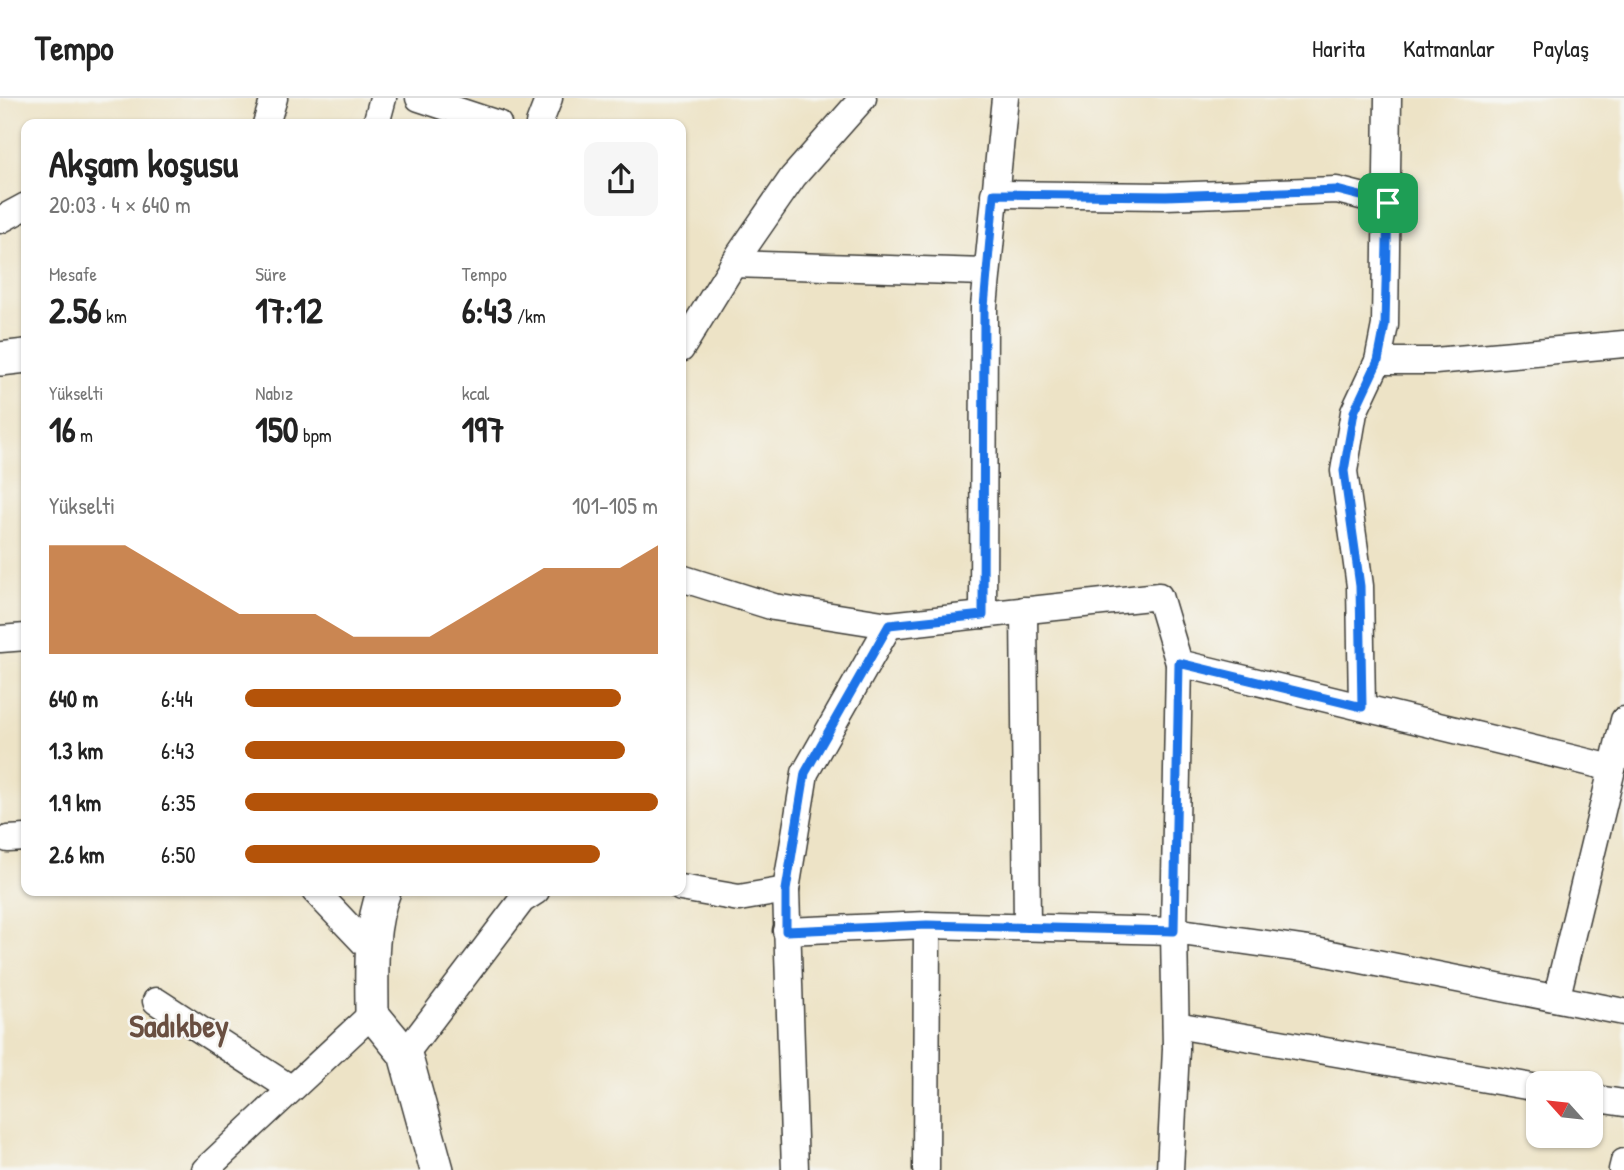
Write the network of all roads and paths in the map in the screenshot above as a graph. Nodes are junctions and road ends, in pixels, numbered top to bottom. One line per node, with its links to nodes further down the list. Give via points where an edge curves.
1 (274, 98): 8 (street)
2 (383, 98): 9 (street)
3 (419, 98): 10 (street)
4 (548, 98): 11 (street)
5 (863, 98): 16 (street, via 793,177)
6 (1005, 98): 12 (street)
7 (1388, 98): 13 (street)
8 (268, 119)
9 (377, 119)
10 (483, 119)
11 (542, 119)
12 (994, 194): 13 (street, via 1166,196 1337,190); 17 (street)
13 (1388, 203): 22 (street, via 1385,325)
14 (21, 209): 15 (street)
15 (0, 220)
16 (733, 264): 17 (street); 18 (street)
17 (985, 272): 25 (street)
18 (686, 341)
19 (1624, 344): 22 (street, via 1435,361)
20 (21, 357): 21 (street)
21 (0, 359)
22 (1378, 361): 30 (street, via 1354,412 1344,471 1360,586)
23 (686, 580): 26 (street, via 774,607)
24 (1024, 610): 25 (street); 29 (street, via 1158,596); 39 (street)
25 (983, 615): 26 (street)
26 (889, 625): 34 (street, via 805,773)
27 (21, 637): 28 (street)
28 (0, 639)
29 (1179, 663): 30 (street); 41 (street)
30 (1362, 707): 32 (street)
31 (1624, 720): 32 (street)
32 (1612, 768): 43 (street)
33 (686, 889): 34 (street, via 739,898)
34 (786, 890): 40 (street)
35 (320, 896): 42 (street)
36 (382, 896): 42 (street)
37 (528, 896): 48 (street)
38 (927, 925): 39 (street); 40 (street); 57 (street)
39 (1027, 927): 41 (street)
40 (786, 931): 56 (street)
41 (1174, 931): 43 (street, via 1316,951); 47 (street)
42 (372, 951): 46 (street)
43 (1557, 996): 45 (street)
44 (156, 1001): 50 (street)
45 (1624, 1012)
46 (372, 1014): 48 (street); 50 (street)
47 (1176, 1026): 49 (street); 58 (street)
48 (405, 1054): 55 (street)
49 (1526, 1086)
50 (290, 1088): 54 (street)
51 (1603, 1100): 52 (street)
52 (1624, 1103)
53 (1624, 1162): 59 (street)
54 (205, 1170)
55 (437, 1170)
56 (795, 1170)
57 (926, 1170)
58 (1170, 1170)
59 (1622, 1170)

